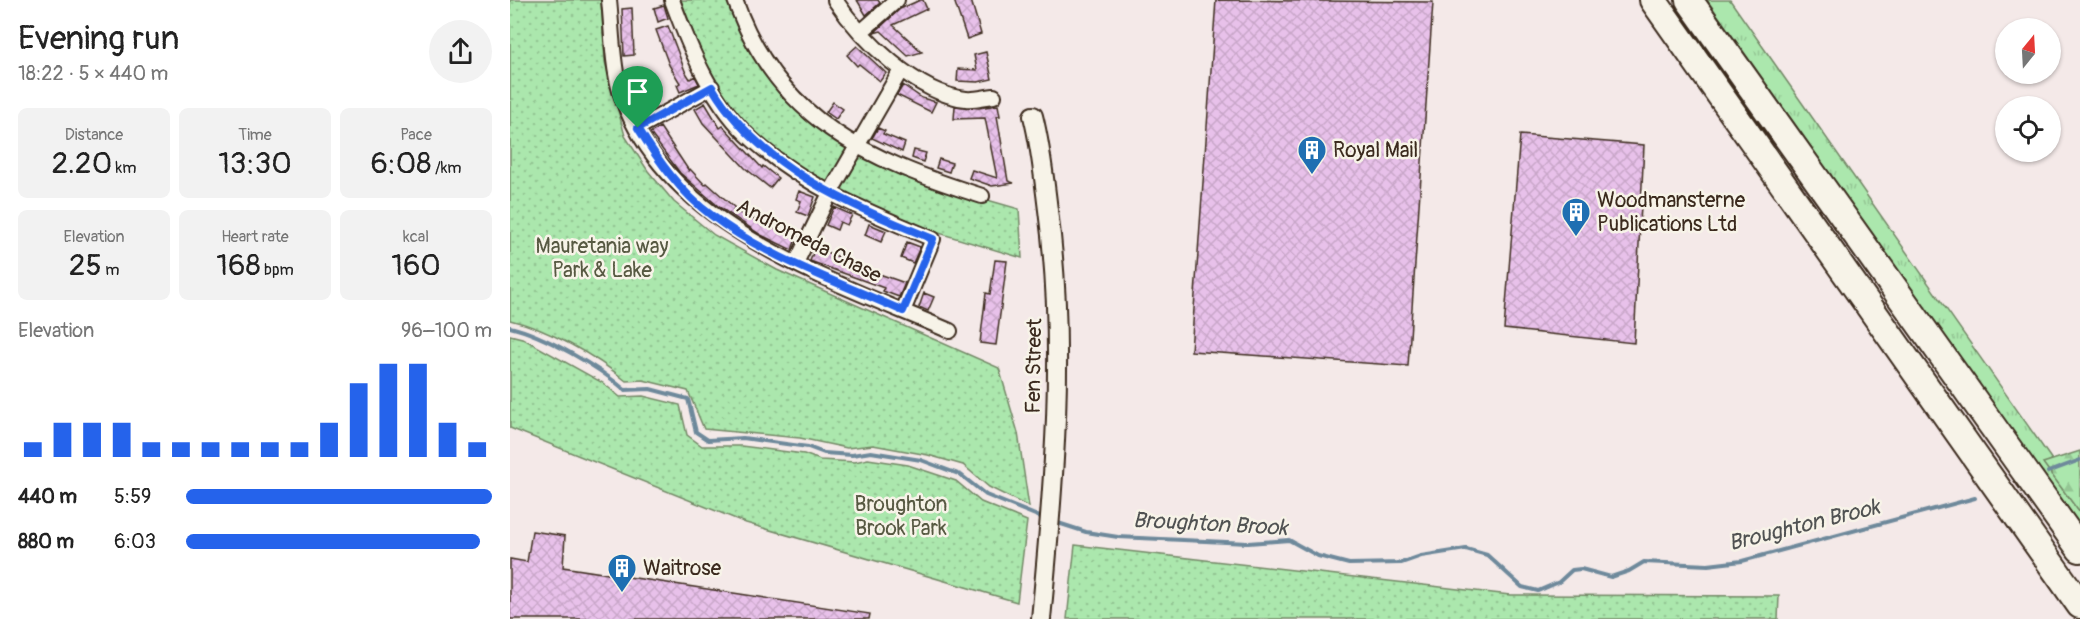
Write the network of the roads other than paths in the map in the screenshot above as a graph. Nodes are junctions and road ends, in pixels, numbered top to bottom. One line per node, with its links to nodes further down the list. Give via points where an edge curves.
1 (609, 0): 13 (street, Andromeda Chase, via 620,90)
2 (672, 0): 10 (street)
3 (735, 0): 14 (street, via 764,64 797,104)
4 (835, 0): 8 (street)
5 (897, 0): 8 (street)
6 (1653, 0): 21 (highway)
7 (1689, 0): 20 (highway)
8 (861, 32): 9 (street)
9 (901, 70): 11 (street, via 937,90 966,99); 14 (street)
10 (712, 87): 13 (street); 15 (street, via 753,141)
11 (994, 96)
12 (1033, 116): 22 (street, Fen Street, via 1057,274 1057,399)
13 (638, 128): 17 (street, Andromeda Chase, via 679,185 710,215)
14 (856, 146): 15 (street); 16 (street)
15 (830, 193): 17 (street); 18 (street, via 933,239)
16 (982, 196)
17 (796, 263): 18 (street, Andromeda Chase)
18 (903, 311): 19 (street, Andromeda Chase)
19 (950, 331)
20 (2080, 549)
21 (2080, 605)
22 (1041, 619)

